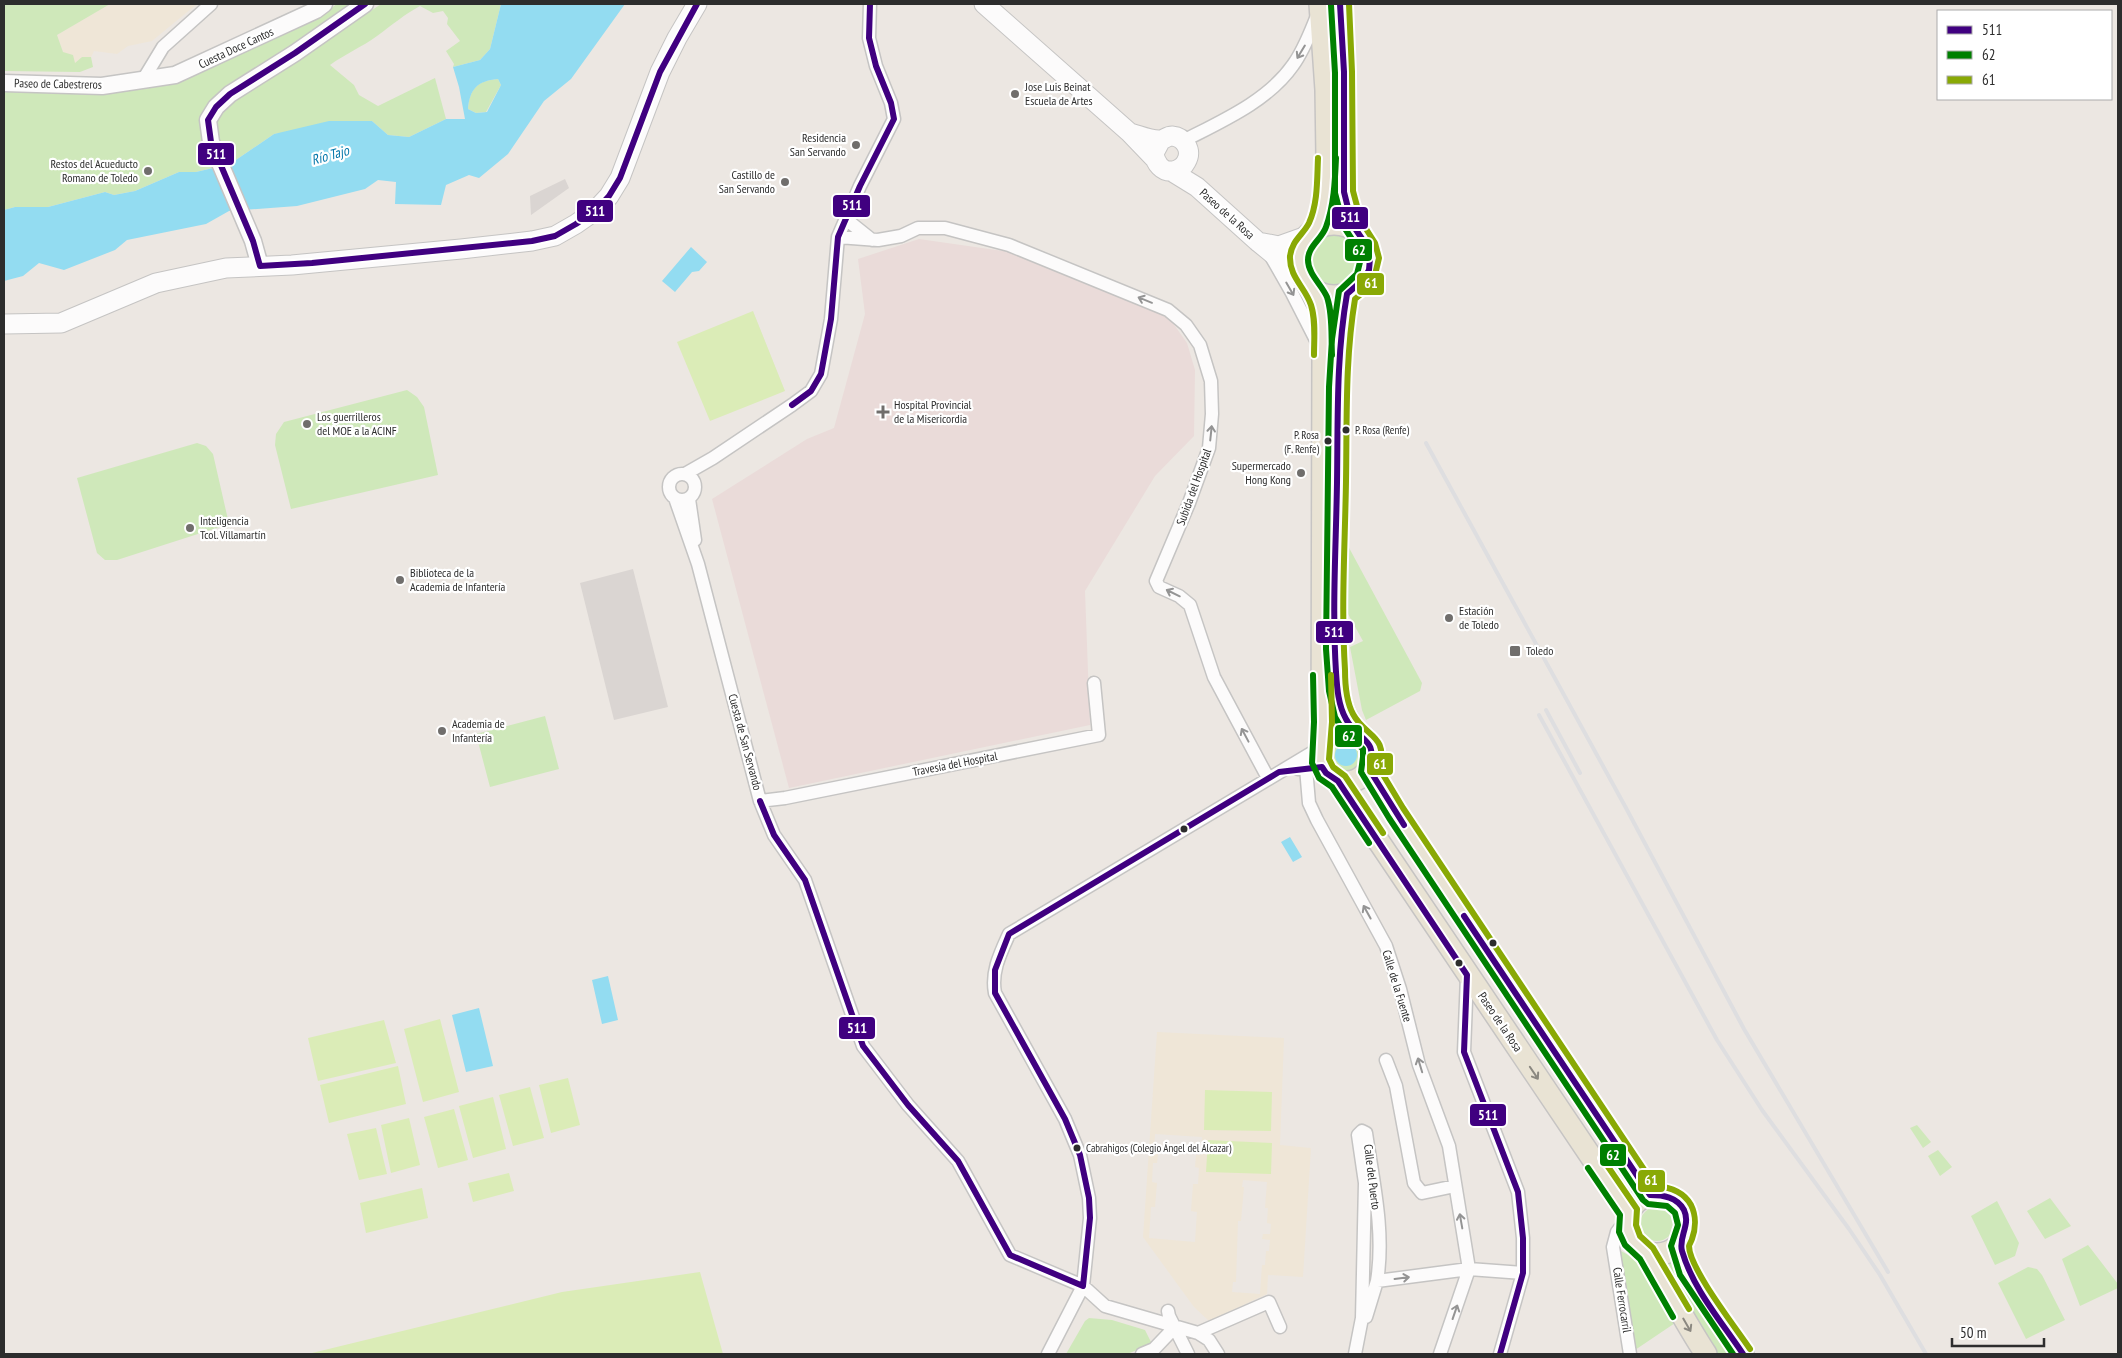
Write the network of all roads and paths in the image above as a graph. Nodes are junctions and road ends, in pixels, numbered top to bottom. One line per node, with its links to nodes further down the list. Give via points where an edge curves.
1 (211, 4): 8 (street, via 163,47)
2 (324, 4): 8 (street, Cuesta Doce Cantos, via 175,75)
3 (365, 4): 22 (street, via 222,101 208,120 211,142 253,241)
4 (697, 4): 22 (main road, via 660,72 620,178 596,210 576,224 555,236 532,241)
5 (870, 4): 16 (street, via 869,38 894,119 860,186)
6 (984, 4): 10 (main road, Paseo de la Rosa)
7 (1327, 5): 12 (street, one-way to 12, via 1292,66 1275,84); 17 (main road, via 1342,34 1345,199); 18 (main road, via 1325,199)
8 (142, 80): 9 (street, Paseo de Cabestreros, via 102,86)
9 (4, 83)
10 (1130, 133): 11 (main road, Paseo de la Rosa); 13 (main road, Paseo de la Rosa)
11 (1161, 140): 12 (main road, Paseo de la Rosa, via 1173,136); 13 (main road, via 1155,148)
12 (1186, 149): 14 (main road, via 1182,167); 15 (main road, Paseo de la Rosa)
13 (1154, 158): 14 (main road, Paseo de la Rosa, via 1160,167)
14 (1171, 171): 15 (main road, Paseo de la Rosa)
15 (1197, 187): 21 (main road, Paseo de la Rosa)
16 (847, 220): 19 (street); 20 (street)
17 (1355, 231): 18 (main road, via 1336,224); 24 (main road, via 1368,248 1369,269 1365,279)
18 (1312, 232): 21 (main road, Paseo de la Rosa, via 1279,246); 23 (main road, via 1301,246 1299,258 1300,269)
19 (838, 237): 20 (street); 27 (street, via 831,319 817,382 811,391 792,405)
20 (872, 240): 37 (street, Subida del Hospital, one-way to 20, via 1214,677 1190,605 1159,587 1156,581 1209,448 1211,381 1200,345 1186,325 1168,310 1009,245 945,228 918,228 901,236)
21 (1261, 245): 23 (main road, Paseo de la Rosa); 26 (street, Paseo de la Rosa, one-way to 26, via 1292,292)
22 (260, 266): 25 (main road, via 226,268 156,283 61,323)
23 (1309, 284): 24 (main road, via 1324,294); 26 (main road, Paseo de la Rosa, via 1320,302)
24 (1347, 294): 34 (main road, via 1340,336 1336,670 1341,705 1346,720)
25 (4, 324)
26 (1323, 355): 35 (main road, Paseo de la Rosa, via 1324,722)
27 (712, 458): 28 (street); 29 (street)
28 (685, 474): 29 (street); 30 (street, via 677,474 669,486)
29 (695, 482): 31 (street, via 696,488)
30 (675, 498): 31 (street); 32 (street)
31 (689, 499): 32 (street)
32 (698, 564): 39 (street, Cuesta de San Servando)
33 (1094, 683): 39 (street, Travesía del Hospital, via 1099,734)
34 (1356, 731): 35 (main road, via 1333,732); 36 (main road, via 1370,746)
35 (1318, 757): 37 (street); 37 (street); 38 (main road, Paseo de la Rosa, via 1326,773); 42 (street, Calle de la Fuente, one-way to 35, via 1449,1146 1419,1065 1386,946 1309,803)
36 (1369, 769): 38 (main road, via 1356,780); 43 (main road)
37 (1273, 775): 50 (street, via 1009,934 999,958 993,981 995,994 1064,1119 1080,1155 1090,1218)
38 (1338, 781): 40 (main road, Paseo de la Rosa)
39 (760, 801): 50 (street, Cuesta de San Servando, via 774,835 805,880 863,1046 908,1105 958,1161 1010,1255)
40 (1467, 975): 44 (main road, Paseo de la Rosa, one-way to 44); 48 (street, via 1464,1052 1518,1192)
41 (1386, 1060): 42 (street, via 1396,1086 1414,1183 1422,1192)
42 (1456, 1186): 47 (street, Calle de la Fuente, one-way to 42)
43 (1650, 1195): 44 (main road, via 1638,1201); 45 (main road, via 1672,1197 1686,1214 1686,1235)
44 (1628, 1216): 46 (main road, Paseo de la Rosa, via 1629,1235); 62 (street, Calle Ferrocarril, via 1617,1232 1614,1247)
45 (1680, 1245): 46 (main road, via 1661,1255); 64 (main road, via 1688,1272)
46 (1646, 1253): 63 (main road, Paseo de la Rosa, one-way to 63)
47 (1469, 1269): 48 (street); 49 (street, one-way to 47); 60 (street, Calle de la Fuente, one-way to 47)
48 (1523, 1273): 61 (street)
49 (1377, 1281): 59 (street, Calle del Puerto); 59 (street, Calle del Puerto, via 1380,1260 1377,1204 1366,1133 1362,1131 1358,1135 1365,1183 1362,1318)
50 (1083, 1286): 52 (street, via 1106,1306); 55 (street)
51 (1168, 1311): 52 (street)
52 (1175, 1327): 54 (street); 56 (street, via 1154,1349); 57 (street)
53 (1280, 1327): 54 (street, via 1269,1302)
54 (1198, 1333): 58 (street, via 1209,1340)
55 (1048, 1354)
56 (1142, 1354)
57 (1188, 1354)
58 (1218, 1354)
59 (1356, 1354)
60 (1440, 1354)
61 (1500, 1354)
62 (1630, 1354)
63 (1706, 1354)
64 (1743, 1354)

